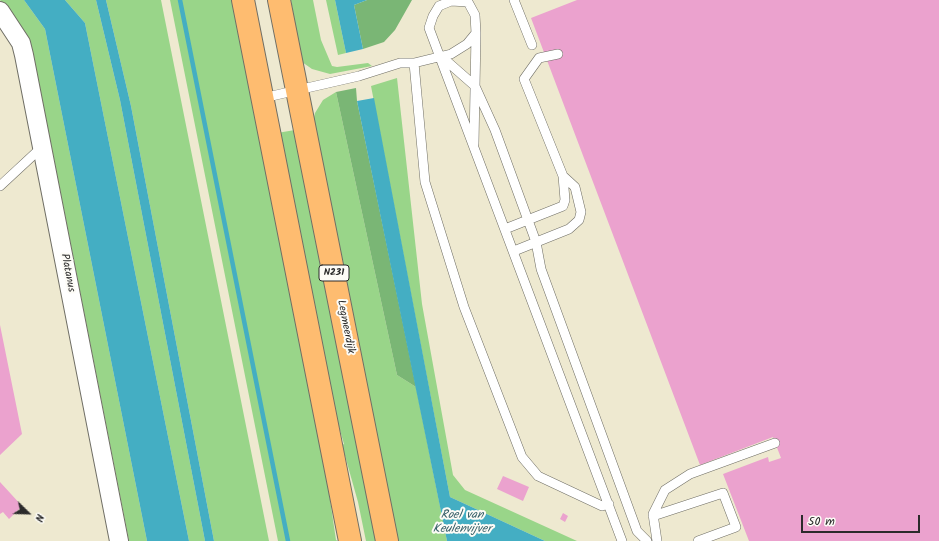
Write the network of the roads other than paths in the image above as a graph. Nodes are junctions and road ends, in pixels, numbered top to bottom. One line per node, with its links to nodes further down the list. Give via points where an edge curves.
1 (243, 0): 13 (main road)
2 (279, 0): 12 (main road, Legmeerdijk / N231)
3 (514, 0): 7 (lane)
4 (469, 1): 6 (lane, via 475,15); 9 (lane, via 451,1 439,6 433,16 429,28)
5 (0, 11): 14 (street, Platanus, via 21,44)
6 (476, 33): 9 (lane, via 467,44 451,54); 11 (lane)
7 (532, 45)
8 (558, 54): 16 (lane, via 539,58 524,79)
9 (441, 56): 10 (lane); 11 (lane); 15 (lane)
10 (414, 63): 12 (lane, via 400,63 359,76); 23 (lane, via 425,182 464,307 522,457 538,476 602,506)
11 (475, 86): 15 (lane); 18 (lane, via 495,130)
12 (298, 89): 13 (lane); 27 (main road, Legmeerdijk / N231)
13 (263, 98): 26 (main road)
14 (42, 147): 17 (lane); 25 (street, Platanus)
15 (474, 151): 19 (lane)
16 (563, 176): 18 (lane, via 563,206); 20 (lane, via 575,187 581,212 579,220 569,229)
17 (0, 186)
18 (528, 220): 19 (lane); 20 (lane)
19 (505, 230): 21 (lane)
20 (536, 242): 21 (lane); 29 (lane, via 541,270 637,531)
21 (514, 251): 23 (lane)
22 (775, 443): 24 (lane, via 690,474 665,490)
23 (609, 504): 28 (lane)
24 (653, 516): 30 (lane); 31 (lane, via 723,493 736,526)
25 (119, 541)
26 (350, 541)
27 (387, 541)
28 (622, 541)
29 (647, 541)
30 (657, 541)
31 (698, 541)

